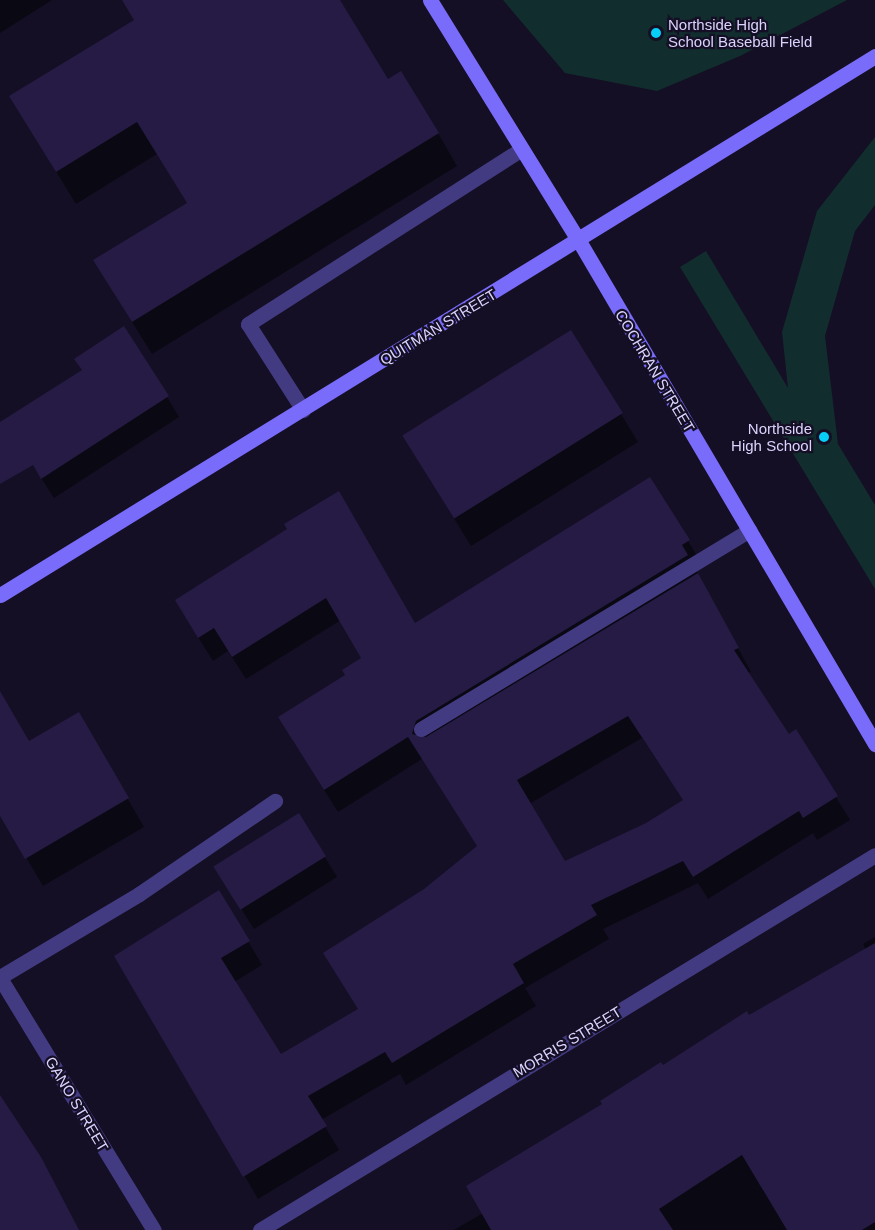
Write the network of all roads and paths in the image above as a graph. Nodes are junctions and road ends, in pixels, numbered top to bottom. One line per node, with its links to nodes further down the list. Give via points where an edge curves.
1 (430, 0): 3 (main road, COCHRAN STREET)
2 (875, 57): 4 (main road, QUITMAN STREET)
3 (522, 149): 4 (main road, COCHRAN STREET); 5 (street, via 248,324)
4 (579, 241): 5 (main road, QUITMAN STREET); 6 (main road, COCHRAN STREET)
5 (303, 410): 7 (main road, QUITMAN STREET)
6 (749, 530): 8 (street); 9 (main road, COCHRAN STREET)
7 (0, 595)
8 (421, 729)
9 (875, 744)
10 (275, 801): 12 (street, via 139,894)
11 (875, 855): 14 (street, MORRIS STREET)
12 (0, 977): 13 (street, GANO STREET)
13 (154, 1230)
14 (260, 1230)

